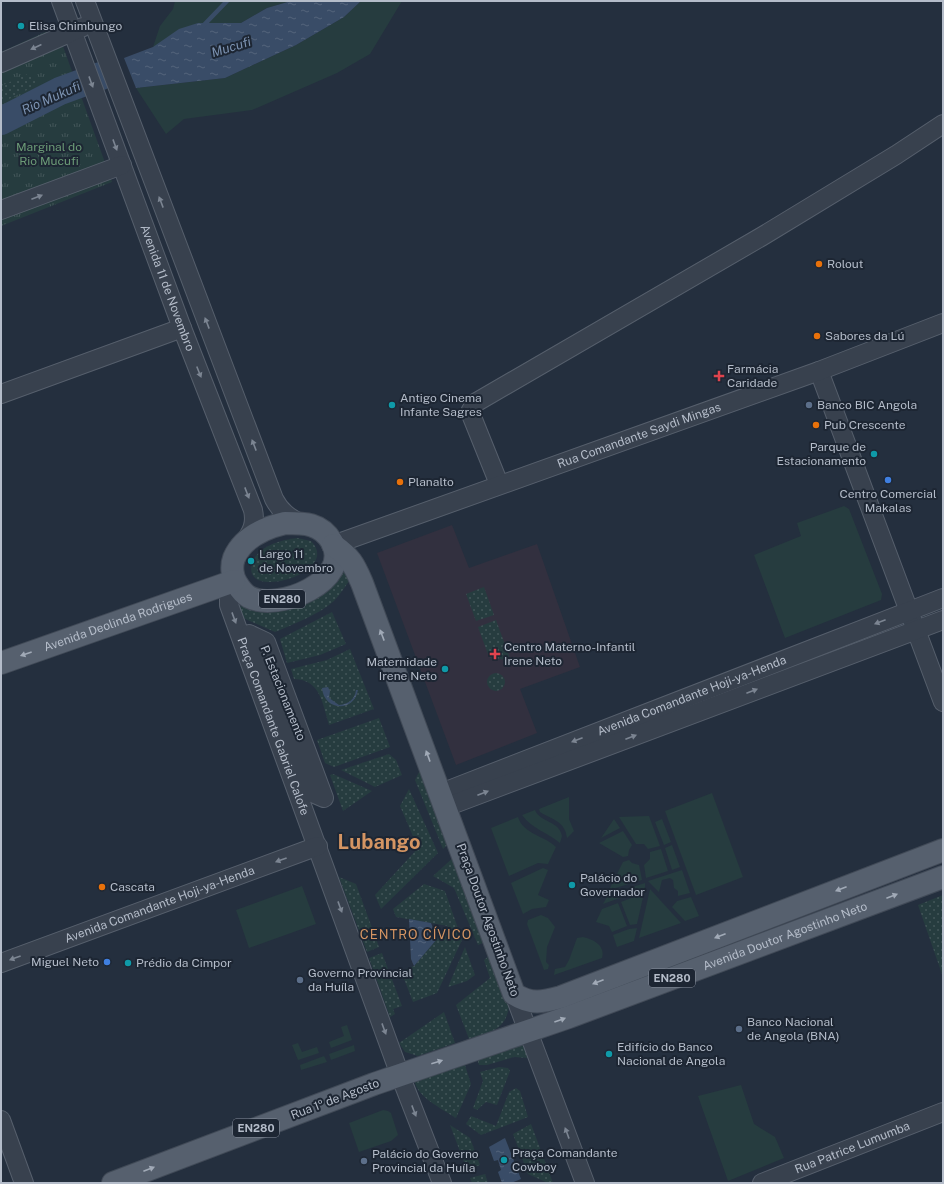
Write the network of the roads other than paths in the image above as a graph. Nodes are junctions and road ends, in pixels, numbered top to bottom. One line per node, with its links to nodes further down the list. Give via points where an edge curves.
1 (61, 1): 4 (street, Avenida 11 de Novembro)
2 (85, 1): 3 (street, Avenida 11 de Novembro)
3 (93, 24): 4 (street); 14 (street, Avenida 11 de Novembro, one-way to 3, via 286,516 274,499)
4 (72, 31): 5 (street, one-way to 5); 7 (street, Avenida 11 de Novembro, one-way to 7)
5 (1, 63)
6 (943, 124): 13 (street, via 761,238 475,403 470,412)
7 (122, 165): 8 (street, one-way to 7); 10 (street, Avenida 11 de Novembro)
8 (1, 210)
9 (943, 323): 11 (street, Rua Comandante Saydi Mingas)
10 (182, 328): 12 (street); 15 (street, Avenida 11 de Novembro, one-way to 15, via 253,510 253,529)
11 (819, 371): 13 (street, Rua Comandante Saydi Mingas); 19 (street)
12 (1, 394)
13 (499, 484): 16 (street, Rua Comandante Saydi Mingas)
14 (300, 523): 15 (main road, via 271,527 256,533); 16 (main road, via 320,528)
15 (244, 543): 17 (main road, via 233,561)
16 (333, 545): 17 (main road, EN280, via 334,565 330,573 316,586 295,595 282,599 259,600 241,591); 25 (main road, one-way to 16, via 354,564)
17 (234, 581): 22 (main road, Avenida Deolinda Rodrigues, one-way to 22); 26 (street, Praça Comandante Gabriel Calofe, one-way to 26, via 229,595 229,605)
18 (943, 598): 19 (street, Avenida Comandante Hoji-ya-Henda)
19 (909, 611): 21 (street); 25 (street, Avenida Comandante Hoji-ya-Henda, one-way to 25)
20 (943, 620): 21 (street, Avenida Comandante Hoji-ya-Henda)
21 (916, 630): 23 (street); 25 (street, Avenida Comandante Hoji-ya-Henda, one-way to 21)
22 (1, 663)
23 (943, 702)
24 (324, 798): 24 (street, P. Estacionamento, via 308,791 249,634 266,642)
25 (444, 800): 30 (main road, Praça Doutor Agostinho Neto)
26 (318, 846): 29 (street, Avenida Comandante Hoji-ya-Henda, one-way to 29); 32 (street, Praça Comandante Gabriel Calofe, one-way to 32)
27 (943, 850): 30 (main road, Avenida Doutor Agostinho Neto / EN280, one-way to 30, via 561,997 536,1003)
28 (943, 877): 31 (main road, Avenida Doutor Agostinho Neto / EN280, one-way to 28)
29 (1, 963)
30 (514, 994): 31 (street, Praça Doutor Agostinho Neto)
31 (529, 1032): 32 (main road, Avenida Doutor Agostinho Neto / EN280, one-way to 31); 38 (street, one-way to 31)
32 (400, 1074): 36 (main road, Rua 1º de Agosto / EN280, one-way to 32); 37 (street, one-way to 37)
33 (943, 1112): 39 (street, Rua Patrice Lumumba)
34 (1, 1120): 35 (street)
35 (24, 1183)
36 (113, 1183)
37 (442, 1183)
38 (585, 1183)
39 (762, 1183)

